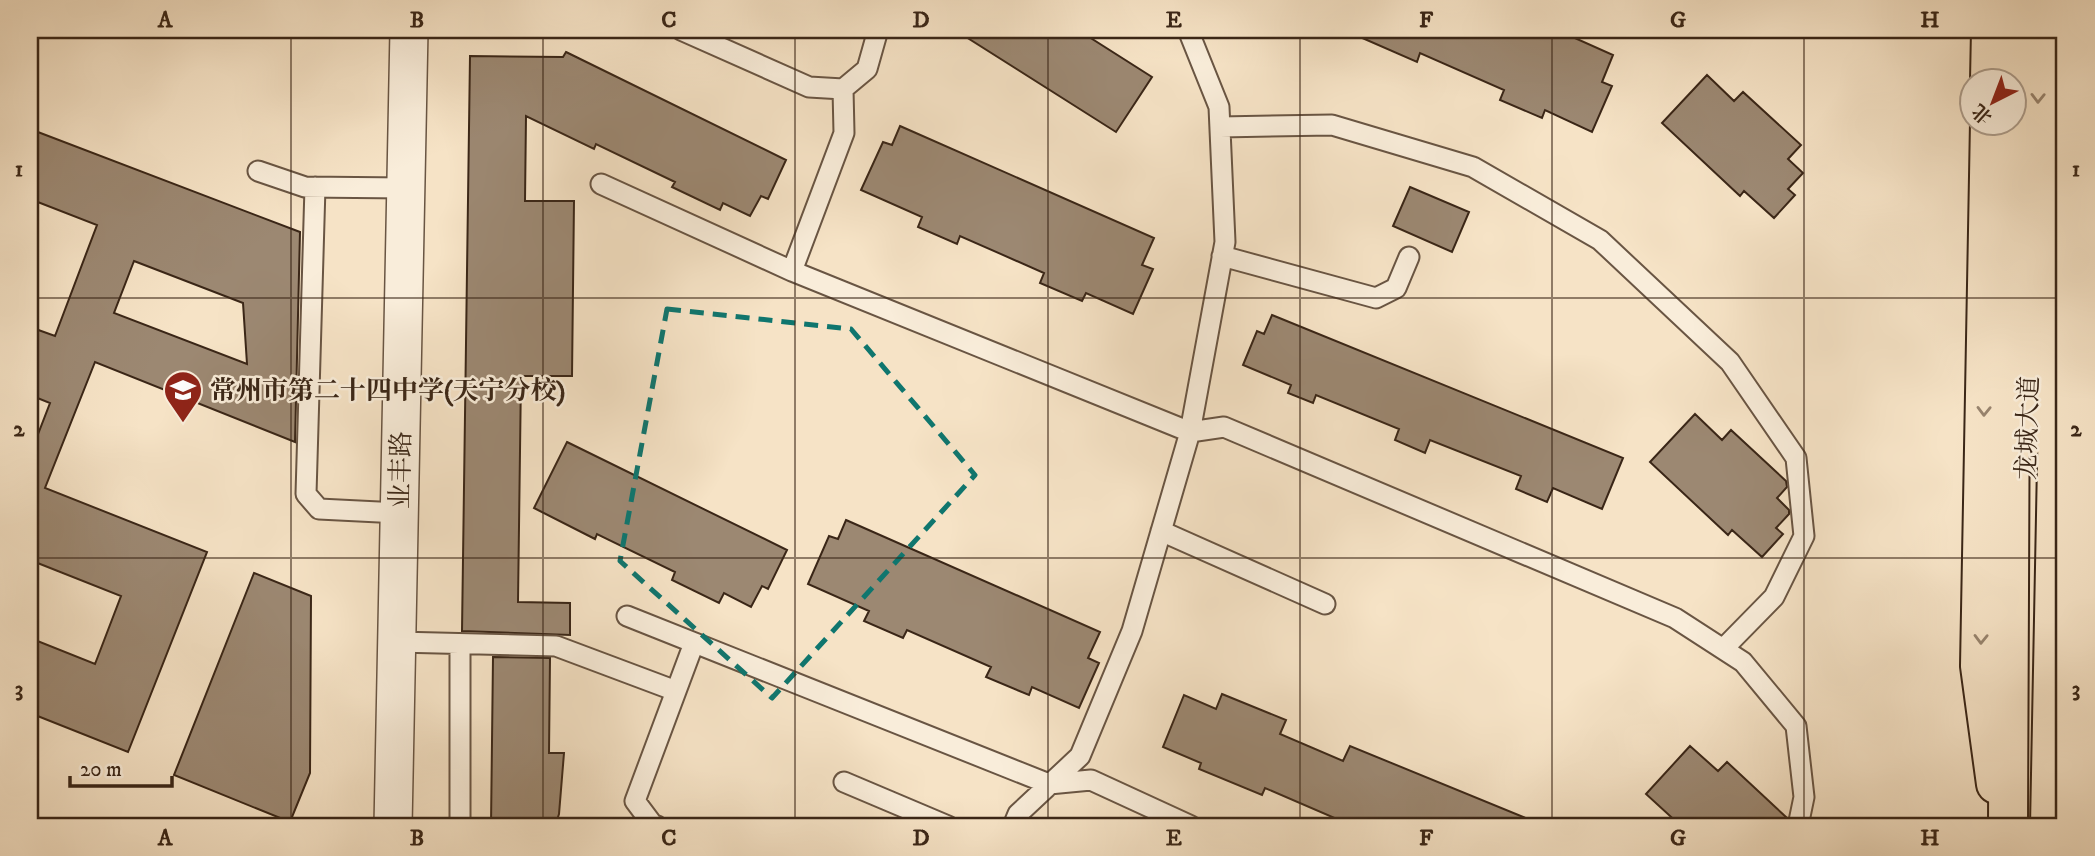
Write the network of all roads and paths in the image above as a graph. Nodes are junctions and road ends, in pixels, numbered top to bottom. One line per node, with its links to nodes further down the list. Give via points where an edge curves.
1 (408, 30): 18 (street, 业丰路)
2 (681, 30): 11 (lane, via 809,87)
3 (878, 30): 11 (lane, via 867,69)
4 (1188, 30): 12 (lane, via 1219,107)
5 (1991, 30): 9 (main road)
6 (2013, 30): 10 (main road)
7 (2039, 30): 42 (main road, 龙城大道, one-way to 42, via 2036,214)
8 (2065, 51): 43 (main road)
9 (1990, 66)
10 (2012, 66)
11 (843, 89): 21 (lane, via 844,132)
12 (1220, 127): 19 (lane); 30 (lane, via 1332,125 1473,167 1600,240 1730,362 1796,458 1804,536 1774,597)
13 (1990, 136): 41 (main road, one-way to 41, via 1980,666)
14 (2011, 136): 42 (main road)
15 (258, 171): 17 (lane)
16 (601, 184): 21 (lane)
17 (315, 187): 18 (lane); 23 (lane, via 306,494 319,509)
18 (406, 188): 23 (street, 业丰路)
19 (1222, 256): 20 (lane, via 1376,298 1396,288); 22 (lane)
20 (1409, 257)
21 (792, 271): 22 (lane)
22 (1190, 432): 24 (lane); 30 (lane, via 1224,427 1675,618)
23 (399, 513): 27 (street, 业丰路)
24 (1161, 531): 25 (lane); 33 (lane, via 1132,631 1080,756)
25 (1325, 604)
26 (627, 616): 28 (lane)
27 (397, 642): 29 (lane); 34 (street, 业丰路)
28 (694, 643): 31 (lane); 33 (lane)
29 (460, 644): 31 (lane, via 556,646); 35 (lane)
30 (1723, 649): 40 (lane, via 1743,663 1796,726 1804,797)
31 (676, 691): 36 (lane, via 635,801)
32 (844, 782): 37 (lane)
33 (1049, 784): 38 (lane, via 1018,814); 39 (lane, via 1091,780)
34 (393, 826)
35 (460, 826)
36 (657, 826)
37 (948, 826)
38 (1013, 826)
39 (1191, 826)
40 (1798, 826)
41 (2001, 826)
42 (2009, 826)
43 (2050, 826)

